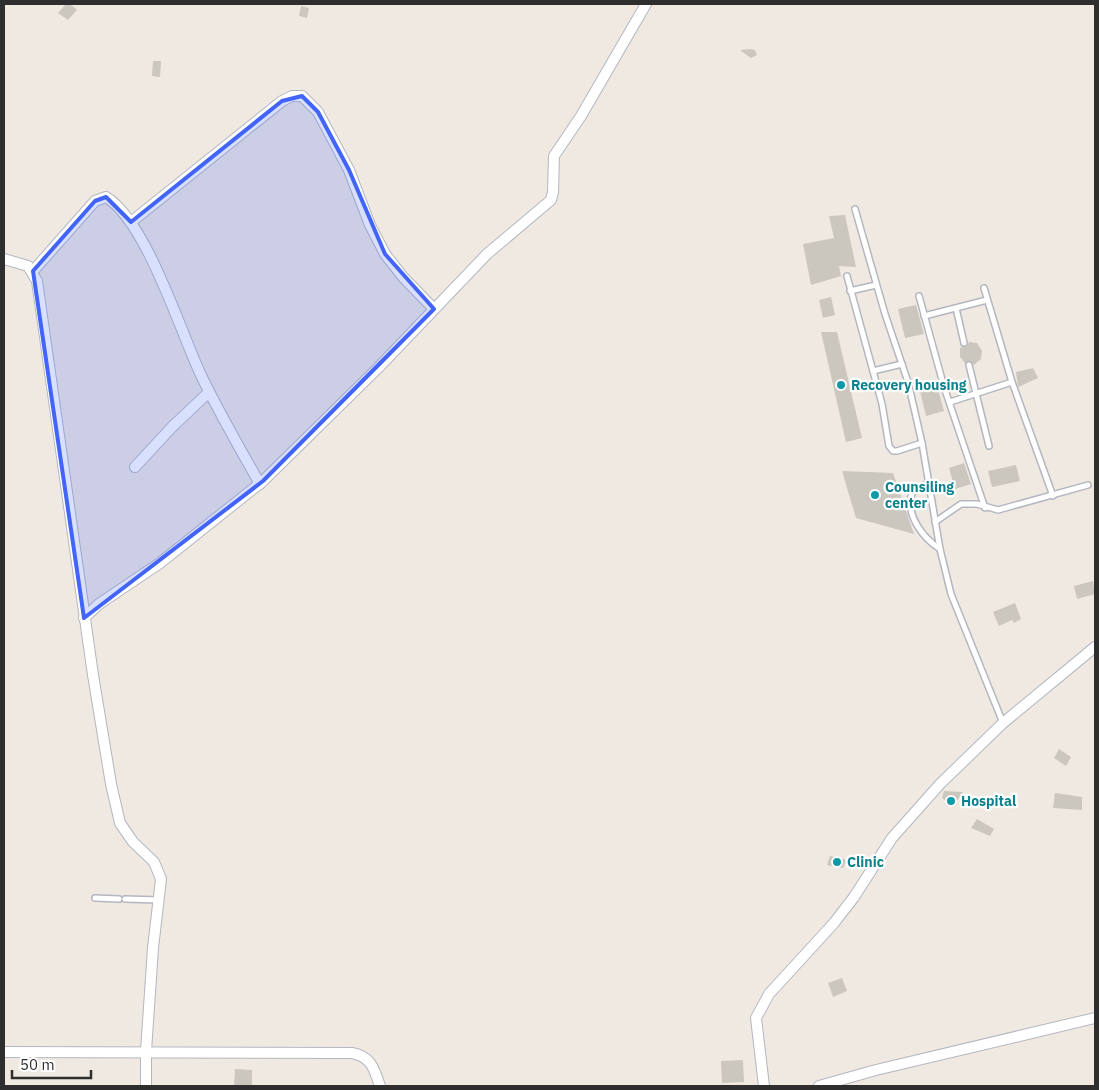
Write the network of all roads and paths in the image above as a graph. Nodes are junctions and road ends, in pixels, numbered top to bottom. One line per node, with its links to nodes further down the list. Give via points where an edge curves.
1 (646, 4): 13 (street, via 554,156 551,200 487,254)
2 (855, 210): 7 (lane)
3 (130, 222): 5 (street, via 113,201 106,197 95,201); 13 (street, via 282,100 302,96 318,112 349,170 385,254); 20 (street, via 163,283)
4 (4, 258): 5 (street, via 20,262)
5 (33, 271): 33 (street, via 40,293)
6 (847, 276): 9 (lane)
7 (876, 285): 9 (lane); 16 (lane)
8 (984, 288): 11 (lane)
9 (850, 291): 18 (lane)
10 (919, 296): 14 (lane)
11 (987, 300): 12 (lane); 19 (lane)
12 (956, 308): 14 (lane); 15 (lane)
13 (434, 309): 27 (street)
14 (924, 316): 22 (lane)
15 (964, 343)
16 (902, 364): 18 (lane); 23 (lane)
17 (969, 365): 21 (lane)
18 (873, 371): 23 (lane, via 891,449)
19 (1012, 382): 21 (lane); 29 (lane)
20 (209, 392): 25 (street); 27 (street)
21 (976, 394): 22 (lane); 24 (lane)
22 (950, 402): 30 (lane)
23 (922, 443): 26 (lane)
24 (989, 446)
25 (135, 467)
26 (929, 482): 31 (lane); 32 (lane, via 912,493 911,508 924,537)
27 (260, 484): 33 (street)
28 (1088, 485): 29 (lane)
29 (1053, 496): 30 (lane, via 998,510)
30 (985, 508): 31 (lane, via 977,504 961,504)
31 (935, 522): 32 (lane)
32 (940, 549): 35 (lane, via 954,603)
33 (84, 618): 37 (street, via 120,823 159,869)
34 (1095, 647): 35 (street)
35 (1003, 723): 43 (street, via 940,784 892,838 854,898 769,994 756,1018)
36 (95, 898): 37 (lane)
37 (159, 900): 39 (street)
38 (1095, 1018): 44 (street)
39 (146, 1051): 40 (street); 41 (street); 42 (street, via 352,1053 372,1062)
40 (4, 1052)
41 (146, 1086)
42 (380, 1086)
43 (764, 1086)
44 (819, 1086)

